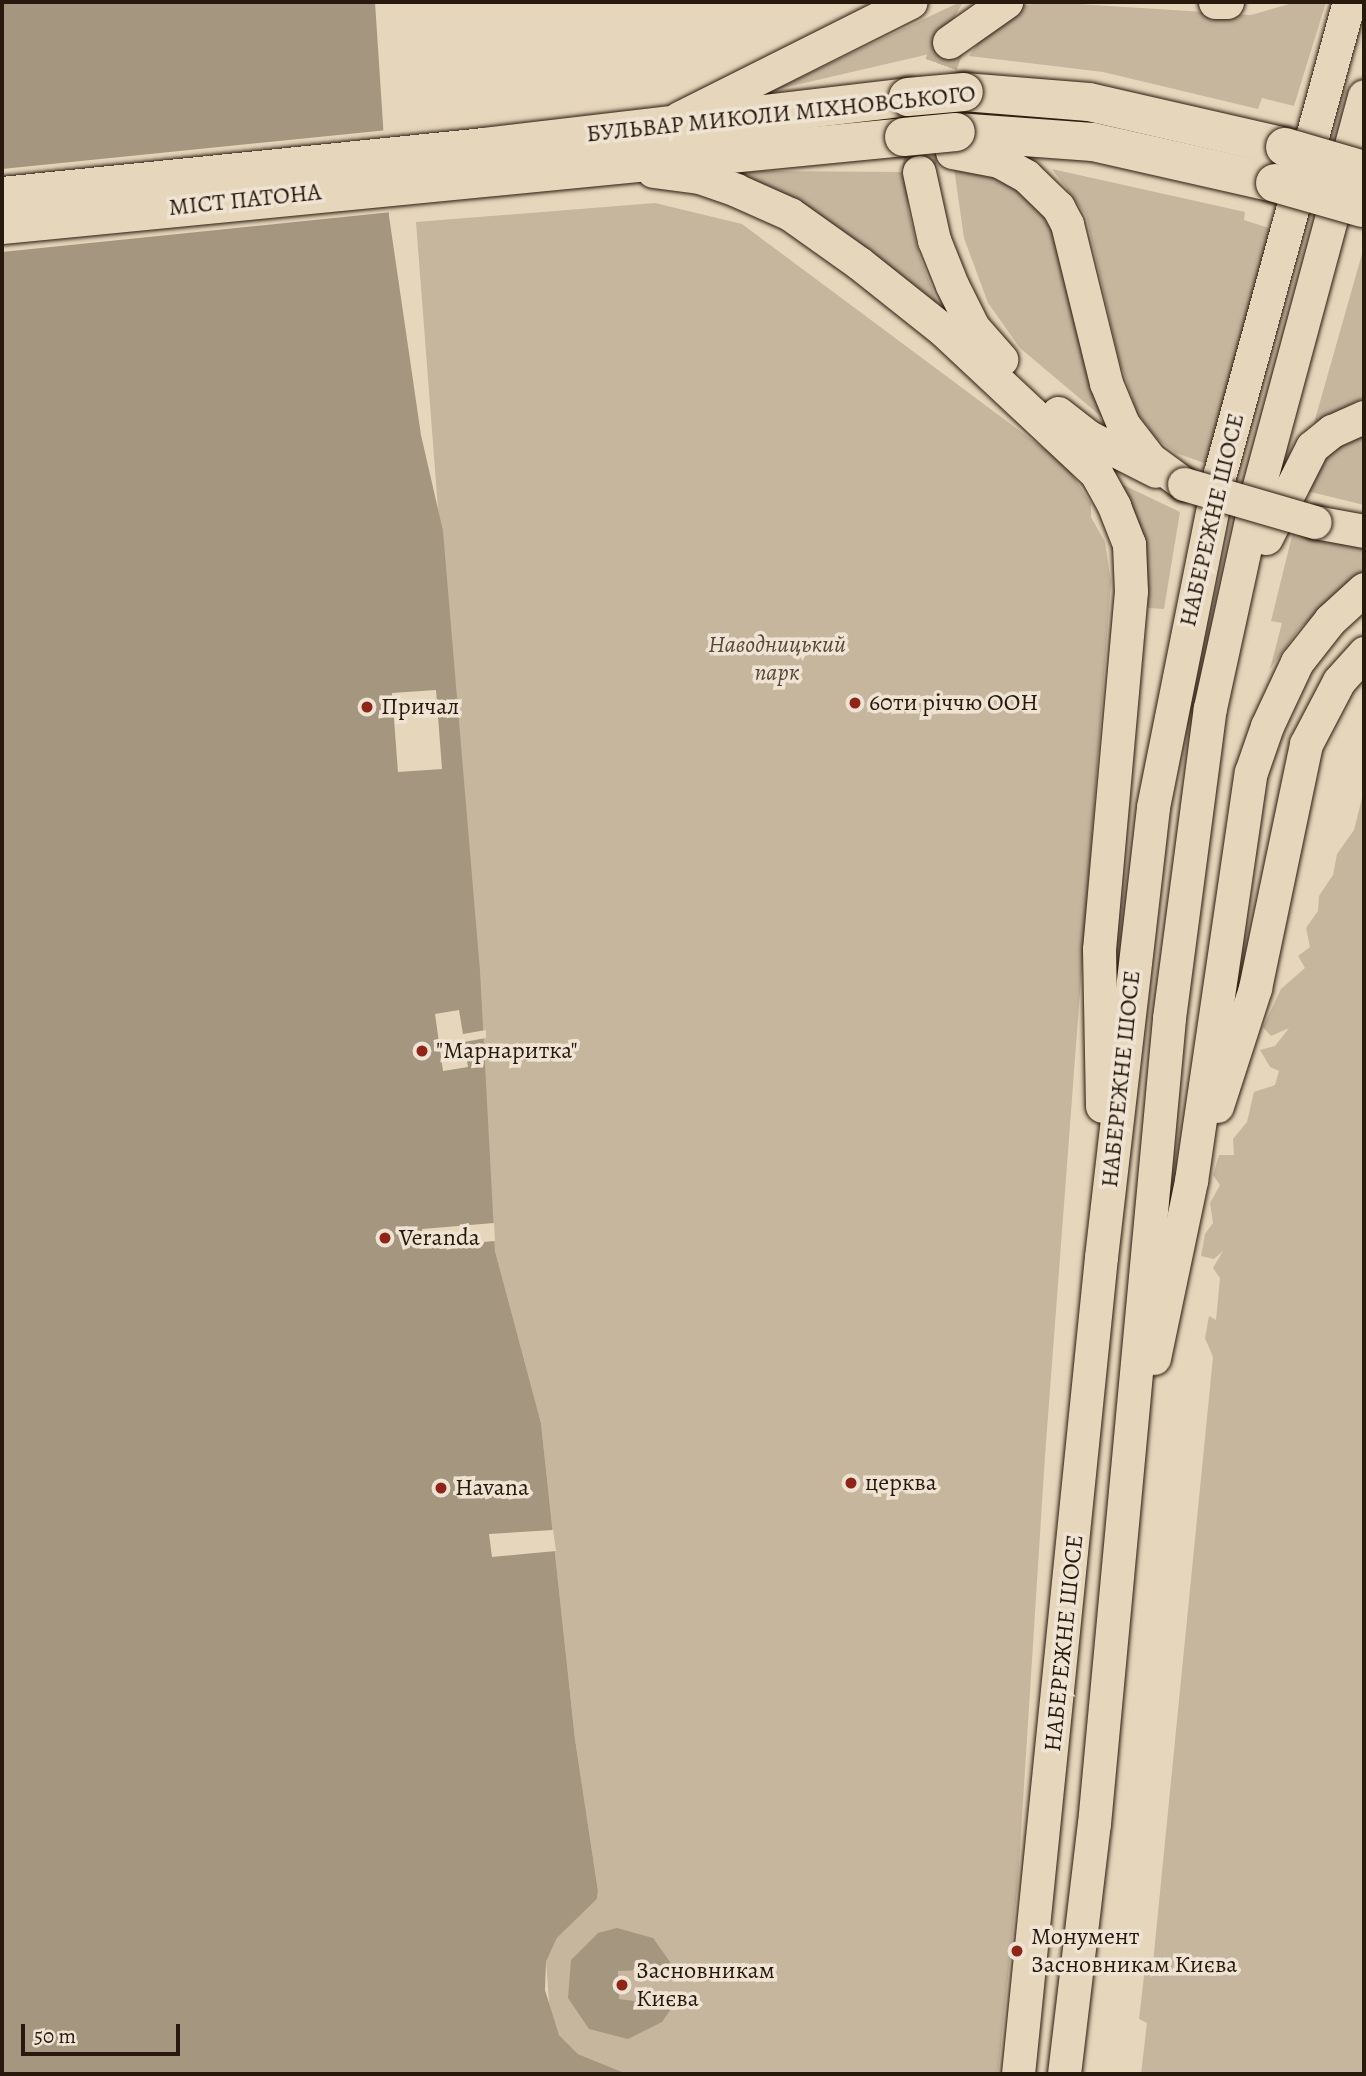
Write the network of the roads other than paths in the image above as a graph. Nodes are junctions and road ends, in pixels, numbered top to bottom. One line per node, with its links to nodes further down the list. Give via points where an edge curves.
1 (911, 2): 8 (main road)
2 (981, 2): 3 (main road, via 950,42)
3 (1006, 2)
4 (1215, 2): 5 (main road)
5 (1227, 2)
6 (1349, 2): 27 (main road, НАБЕРЕЖНЕ ШОСЕ, via 1220,473 1172,700 1145,863)
7 (1362, 105): 24 (main road, НАБЕРЕЖНЕ ШОСЕ, via 1257,493)
8 (661, 125): 11 (highway, БУЛЬВАР МИКОЛИ МІХНОВСЬКОГО); 13 (highway, БУЛЬВАР МИКОЛИ МІХНОВСЬКОГО, bridge, via 964,92 1088,102)
9 (954, 142): 10 (highway, БУЛЬВАР МИКОЛИ МІХНОВСЬКОГО, bridge); 15 (highway, БУЛЬВАР МИКОЛИ МІХНОВСЬКОГО, bridge, via 1093,142); 19 (main road, via 1026,176 1058,207 1067,224 1106,383 1123,424 1150,459)
10 (908, 153): 12 (highway, БУЛЬВАР МИКОЛИ МІХНОВСЬКОГО, via 818,144); 17 (main road, via 926,258 946,310); 19 (main road, via 934,240 981,335 1038,397 1087,436)
11 (486, 162): 12 (highway, БУЛЬВАР МИКОЛИ МІХНОВСЬКОГО); 14 (highway, МІСТ ПАТОНА); 16 (highway, МІСТ ПАТОНА)
12 (595, 164): 17 (main road, via 699,177 790,214 859,263)
13 (1364, 170)
14 (2, 196)
15 (1363, 208)
16 (2, 225)
17 (980, 364): 27 (main road, via 1096,473 1129,544 1131,591 1099,949)
18 (1364, 417): 24 (main road, via 1332,431 1312,447)
19 (1184, 484): 20 (main road, bridge)
20 (1315, 522): 21 (main road); 22 (main road)
21 (1364, 522)
22 (1364, 531)
23 (1364, 589): 26 (main road, via 1330,620 1297,662 1251,772)
24 (1230, 617): 28 (main road, НАБЕРЕЖНЕ ШОСЕ, via 1210,708 1169,1018)
25 (1364, 653): 26 (main road, via 1339,681 1306,744 1255,988)
26 (1191, 1181): 28 (main road)
27 (1103, 1236): 29 (main road, НАБЕРЕЖНЕ ШОСЕ)
28 (1128, 1466): 30 (main road, НАБЕРЕЖНЕ ШОСЕ)
29 (1018, 2074)
30 (1064, 2074)

